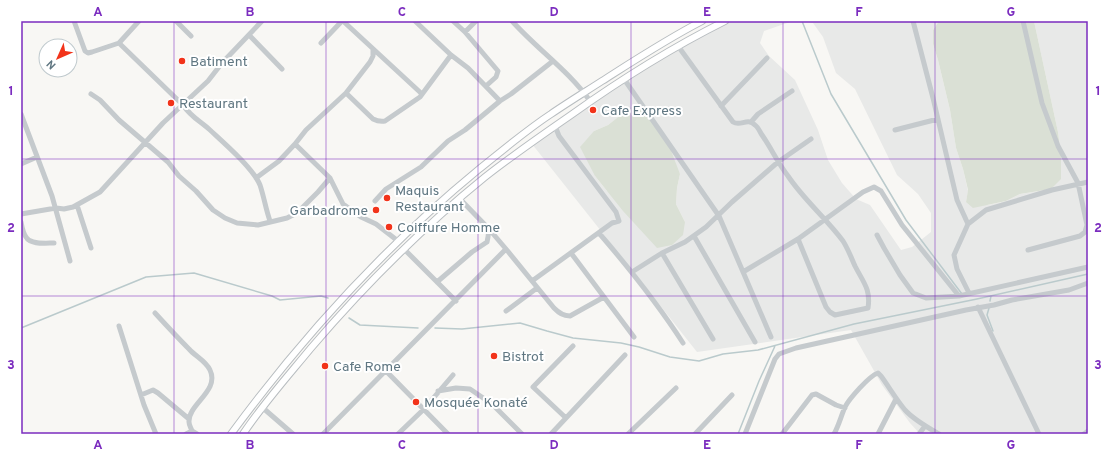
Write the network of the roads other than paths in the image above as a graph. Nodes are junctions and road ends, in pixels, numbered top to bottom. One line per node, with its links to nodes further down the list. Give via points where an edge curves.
1 (74, 21): 17 (street, via 84,51 88,53)
2 (139, 21): 17 (street)
3 (176, 21): 16 (street)
4 (262, 21): 15 (street)
5 (342, 21): 18 (street); 20 (street)
6 (415, 21): 21 (street)
7 (453, 21): 14 (street)
8 (476, 21): 14 (street)
9 (512, 21): 23 (street)
10 (702, 21): 29 (main road, via 660,44)
11 (724, 21): 19 (main road)
12 (913, 21): 37 (street)
13 (1023, 21): 50 (street, via 1042,103 1058,146)
14 (465, 32): 26 (street, via 498,71 496,77)
15 (249, 35): 24 (street); 34 (street)
16 (192, 36)
17 (119, 43): 34 (street)
18 (321, 43)
19 (678, 46): 25 (main road); 35 (street)
20 (373, 49): 28 (street, via 370,62); 31 (street)
21 (451, 55): 26 (street); 31 (street)
22 (766, 58): 35 (street)
23 (553, 61): 29 (street); 32 (street)
24 (282, 69)
25 (624, 79): 33 (main road); 57 (street)
26 (486, 86): 32 (street)
27 (792, 91): 38 (street, via 758,114)
28 (346, 93): 31 (street, via 373,119 382,122); 43 (street, via 306,130)
29 (584, 93): 33 (street); 67 (main road, via 550,114 495,157 450,193)
30 (91, 94): 42 (street)
31 (422, 94)
32 (500, 101): 52 (street, via 448,141 421,167 386,189)
33 (590, 101): 39 (main road)
34 (183, 105): 42 (street); 47 (street, via 191,116 210,130 244,163)
35 (721, 106): 38 (street, via 733,122)
36 (21, 114): 44 (street)
37 (938, 119): 40 (street); 61 (street, via 957,200)
38 (751, 122): 45 (street, via 769,144)
39 (555, 126): 51 (main road); 63 (street, via 559,136 616,212 619,221)
40 (894, 130)
41 (811, 139): 45 (street)
42 (145, 142): 54 (street, via 100,192); 59 (street, via 168,162 213,210 225,218 236,223 258,225)
43 (295, 144): 47 (street, via 279,161); 48 (street)
44 (37, 157): 46 (street); 55 (street)
45 (778, 162): 57 (street); 58 (street, via 796,188)
46 (21, 164)
47 (256, 178): 59 (street)
48 (330, 178): 59 (street, via 297,214); 67 (street, via 343,204)
49 (1088, 182): 50 (street)
50 (1078, 183): 53 (street); 61 (street, via 986,210)
51 (460, 199): 62 (street); 70 (main road)
52 (375, 201)
53 (1086, 204): 72 (street, via 1087,225 1085,232 1080,236)
54 (77, 205): 55 (street, via 64,209); 69 (street)
55 (56, 208): 56 (street); 75 (street)
56 (21, 214)
57 (719, 216): 64 (street); 78 (street)
58 (824, 219): 66 (street); 66 (street, via 843,242 865,282 870,299 868,308 835,315 830,312); 84 (street, via 863,192 874,187 881,190 902,226)
59 (270, 221)
60 (21, 222): 68 (street, via 27,240)
61 (968, 224): 83 (street, via 954,255 957,269)
62 (489, 229): 71 (street); 79 (street, via 487,242)
63 (599, 232): 73 (street); 77 (street)
64 (694, 236): 74 (street); 94 (street)
65 (878, 236): 84 (street, via 900,276 913,293 926,298)
66 (798, 239): 78 (street)
67 (398, 241): 117 (main road, via 332,308)
68 (54, 243)
69 (91, 248)
70 (404, 249): 79 (street); 105 (main road, via 339,315)
71 (506, 249): 80 (street); 86 (street)
72 (1028, 250)
73 (571, 252): 80 (street); 85 (street)
74 (662, 253): 77 (street); 93 (street)
75 (70, 261)
76 (1088, 267): 83 (street)
77 (632, 272): 95 (street)
78 (743, 272): 92 (street)
79 (437, 282): 86 (street)
80 (532, 282): 82 (street)
81 (1088, 283): 87 (street, via 1069,290)
82 (537, 288): 85 (street, via 564,316 570,316); 88 (street)
83 (969, 293): 84 (street)
84 (959, 296)
85 (604, 297): 91 (street)
86 (456, 301): 98 (street)
87 (978, 308): 127 (street, via 796,348 779,354); 132 (street)
88 (506, 311)
89 (154, 313): 109 (street, via 210,370 210,386)
90 (119, 326): 102 (street)
91 (634, 337)
92 (771, 337)
93 (713, 339)
94 (754, 342)
95 (683, 343)
96 (573, 346): 108 (street, via 533,387)
97 (625, 355): 108 (street)
98 (386, 371): 107 (street); 120 (street)
99 (453, 375): 101 (street)
100 (676, 388): 125 (street)
101 (438, 391): 107 (street); 123 (street, via 470,389 492,404)
102 (141, 395): 109 (street, via 153,390); 114 (street)
103 (732, 395): 126 (street)
104 (896, 399): 106 (street, via 881,376 876,373); 110 (street, via 916,423); 129 (street)
105 (263, 408): 118 (main road); 119 (street)
106 (845, 408): 113 (street, via 816,394 812,395); 128 (street)
107 (424, 409): 121 (street); 122 (street)
108 (566, 418): 124 (street)
109 (189, 419): 111 (street)
110 (925, 426): 130 (street); 131 (street)
111 (192, 431): 115 (street); 116 (street)
112 (1088, 431): 133 (street)
113 (784, 433)
114 (156, 434)
115 (186, 434)
116 (197, 434)
117 (231, 434)
118 (243, 434)
119 (293, 434)
120 (323, 434)
121 (398, 434)
122 (448, 434)
123 (522, 434)
124 (551, 434)
125 (628, 434)
126 (695, 434)
127 (745, 434)
128 (834, 434)
129 (878, 434)
130 (919, 434)
131 (939, 434)
132 (1039, 434)
133 (1084, 434)

